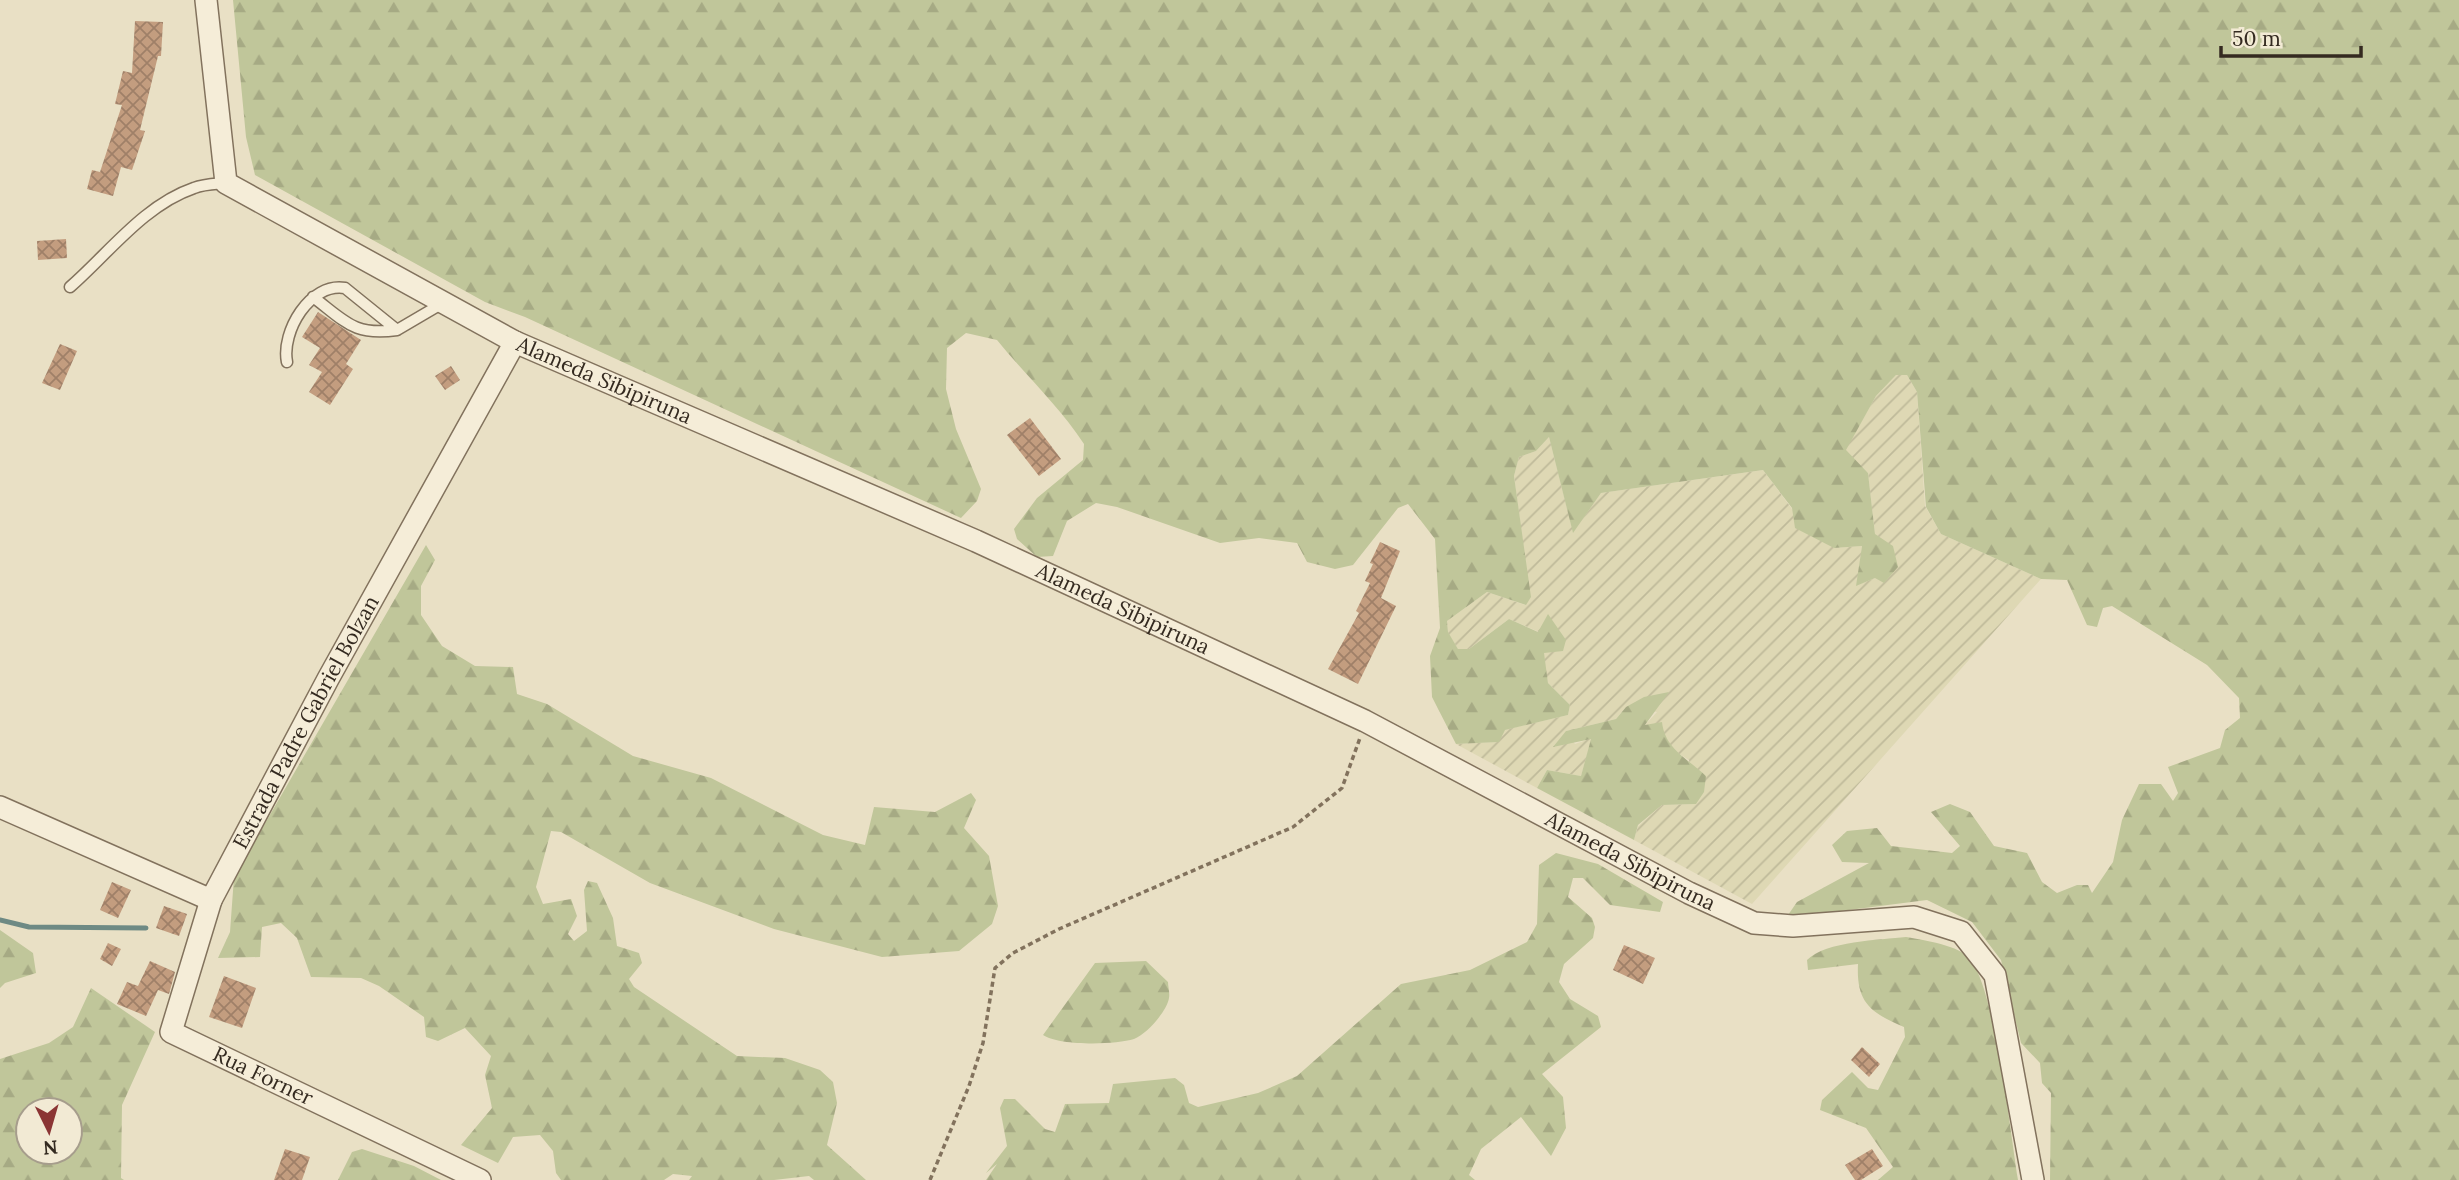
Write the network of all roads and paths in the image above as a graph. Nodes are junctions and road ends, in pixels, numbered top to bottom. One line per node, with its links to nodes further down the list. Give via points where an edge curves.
1 (206, 0): 2 (street)
2 (226, 183): 3 (lane, via 195,187 175,197 130,230); 5 (street, Alameda Sibipiruna)
3 (70, 287)
4 (313, 297): 6 (lane, via 354,328 367,333); 6 (lane, via 335,286 345,288); 8 (lane, via 287,339)
5 (445, 302): 6 (lane); 7 (street, Alameda Sibipiruna)
6 (397, 330)
7 (515, 342): 9 (street, Alameda Sibipiruna, via 976,541); 11 (street, Estrada Padre Gabriel Bolzan)
8 (287, 362)
9 (1365, 721): 13 (path, via 1342,788 1293,827 1059,929 995,968 983,1043); 14 (street, Alameda Sibipiruna, via 1754,923 1793,926 1913,917 1961,932 1995,975)
10 (0, 807): 11 (street)
11 (211, 900): 12 (street, Rua Forner, via 171,1032)
12 (480, 1180)
13 (930, 1180)
14 (2033, 1180)

